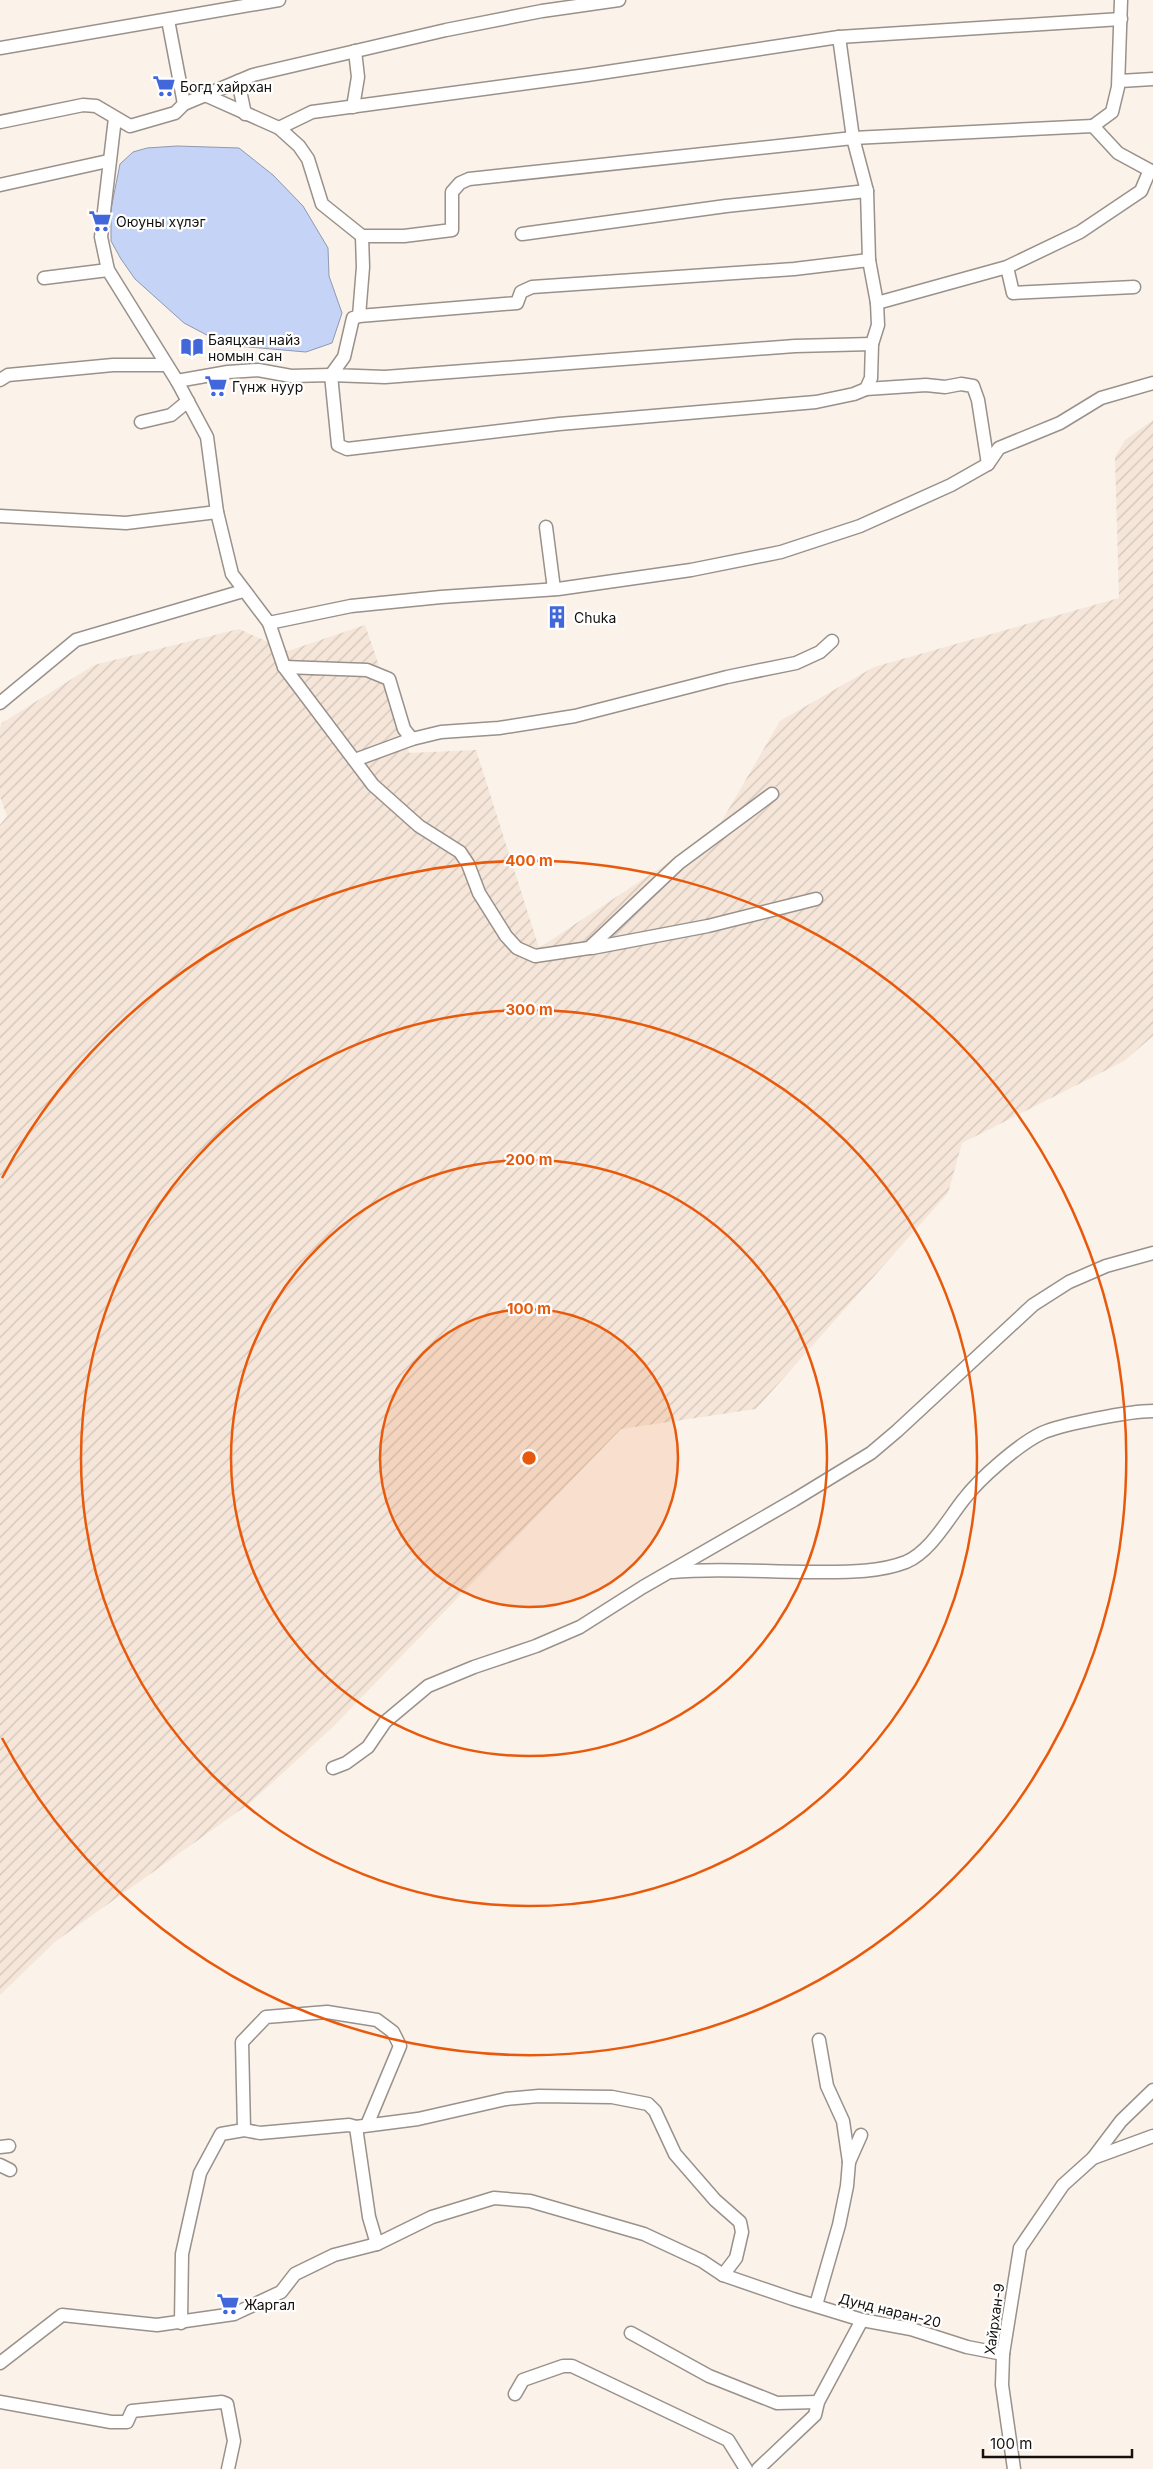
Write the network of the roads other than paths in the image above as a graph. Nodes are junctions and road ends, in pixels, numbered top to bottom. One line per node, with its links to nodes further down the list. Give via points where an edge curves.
1 (279, 0): 5 (street)
2 (619, 0): 8 (street, via 484,22)
3 (1121, 0): 4 (street)
4 (1120, 19): 6 (street); 10 (street)
5 (168, 20): 7 (street); 13 (street)
6 (839, 37): 14 (street); 20 (street)
7 (0, 48)
8 (354, 51): 11 (street, via 253,75); 14 (street, via 358,77)
9 (1153, 79): 10 (street)
10 (1120, 81): 18 (street, via 1112,112)
11 (238, 82): 12 (street); 15 (street)
12 (205, 95): 13 (street); 15 (street)
13 (184, 104): 16 (street, via 175,113 130,126)
14 (353, 107): 19 (street, via 312,112)
15 (245, 114): 19 (street)
16 (115, 118): 17 (street, via 96,106 83,105); 21 (street)
17 (0, 122)
18 (1093, 126): 20 (street); 22 (street, via 1118,153)
19 (279, 128): 26 (street, via 308,159 322,204)
20 (853, 138): 24 (street); 26 (street, via 469,179 452,192 452,230 404,236)
21 (108, 161): 23 (street); 29 (street, via 101,237)
22 (1151, 172): 28 (street, via 1141,191 1080,232)
23 (0, 185)
24 (866, 191): 25 (street); 27 (street)
25 (522, 234)
26 (362, 236): 33 (street)
27 (869, 260): 32 (street); 33 (street, via 794,269 532,287 521,292 517,303)
28 (1007, 267): 31 (street, via 1013,293); 32 (street)
29 (108, 270): 30 (street); 35 (street)
30 (44, 278)
31 (1134, 287)
32 (877, 303): 34 (street, via 878,326)
33 (359, 316): 36 (street, via 353,318 344,357)
34 (872, 344): 36 (street, via 795,346 385,377); 40 (street, via 871,378)
35 (166, 365): 37 (street, via 103,366 8,375); 38 (street)
36 (330, 375): 38 (street, via 291,376 258,370); 40 (street, via 338,445 347,449 559,424 816,402)
37 (0, 380)
38 (177, 380): 41 (street)
39 (1153, 383): 43 (street, via 1101,398 1060,423 999,448)
40 (866, 389): 43 (street, via 973,386)
41 (188, 401): 42 (street, via 171,415); 44 (street, via 207,437)
42 (140, 422)
43 (988, 464): 47 (street, via 951,485 860,526 781,552 691,570)
44 (217, 512): 45 (street, via 126,523); 48 (street, via 232,574)
45 (0, 516)
46 (546, 527): 47 (street)
47 (554, 589): 49 (street, via 351,606)
48 (243, 590): 49 (street); 52 (street, via 76,640)
49 (269, 623): 51 (street)
50 (832, 642): 53 (street, via 820,652 796,663 575,716 508,727 441,732)
51 (284, 667): 53 (street, via 366,670 389,679 404,729); 54 (street)
52 (0, 703)
53 (412, 739): 54 (street)
54 (355, 760): 57 (street, via 374,785 419,826 460,852 495,921 517,948 534,956)
55 (772, 794): 57 (street, via 679,863)
56 (816, 899): 57 (street, via 708,926)
57 (590, 948): 58 (street)
58 (556, 958)
59 (1153, 1253): 61 (street, via 1106,1266 1069,1282 1034,1305 871,1453)
60 (1153, 1411): 61 (street, via 1042,1432 1016,1450 966,1496 926,1548 906,1562 861,1572 706,1569)
61 (667, 1572): 62 (street, via 580,1627 428,1686 385,1722 368,1747)
62 (333, 1768)
63 (819, 2040): 70 (street, via 827,2086 843,2121)
64 (1153, 2090): 69 (street, via 1120,2121)
65 (362, 2126): 66 (street, via 260,2133); 66 (street, via 400,2046 392,2032 377,2020 327,2012 266,2017 242,2042); 71 (street, via 369,2217); 72 (street, via 418,2119 506,2099 539,2096 612,2097 648,2104 655,2111 675,2154 715,2200 740,2222 742,2232 736,2258)
66 (244, 2130): 75 (street, via 221,2134 200,2173 182,2254)
67 (861, 2135): 70 (street)
68 (1153, 2136): 69 (street)
69 (1093, 2158): 77 (street, Хайрхан-9, via 1063,2185 1020,2248)
70 (849, 2162): 73 (street, via 839,2225)
71 (377, 2244): 72 (street, Дунд наран-20, via 432,2217 494,2198 530,2201 644,2234 702,2261); 75 (street, Дунд наран-20, via 334,2255 303,2270 295,2274 281,2292 234,2314)
72 (723, 2275): 73 (street, Дунд наран-20)
73 (816, 2305): 74 (street, Дунд наран-20)
74 (862, 2320): 77 (street, Дунд наран-20, via 911,2329 967,2347); 81 (street)
75 (181, 2323): 78 (street, Дунд наран-20, via 158,2325 62,2315)
76 (631, 2333): 81 (street, via 709,2376 777,2403)
77 (1003, 2354): 85 (street, Хайрхан-9, via 1002,2384)
78 (1, 2360)
79 (514, 2394): 83 (street, via 523,2380 572,2366 728,2440)
80 (0, 2402): 82 (street, via 111,2422 127,2422 132,2411 222,2402 227,2404 234,2441)
81 (818, 2402): 84 (street, via 815,2415)
82 (228, 2469)
83 (746, 2469)
84 (758, 2469)
85 (1014, 2469)

